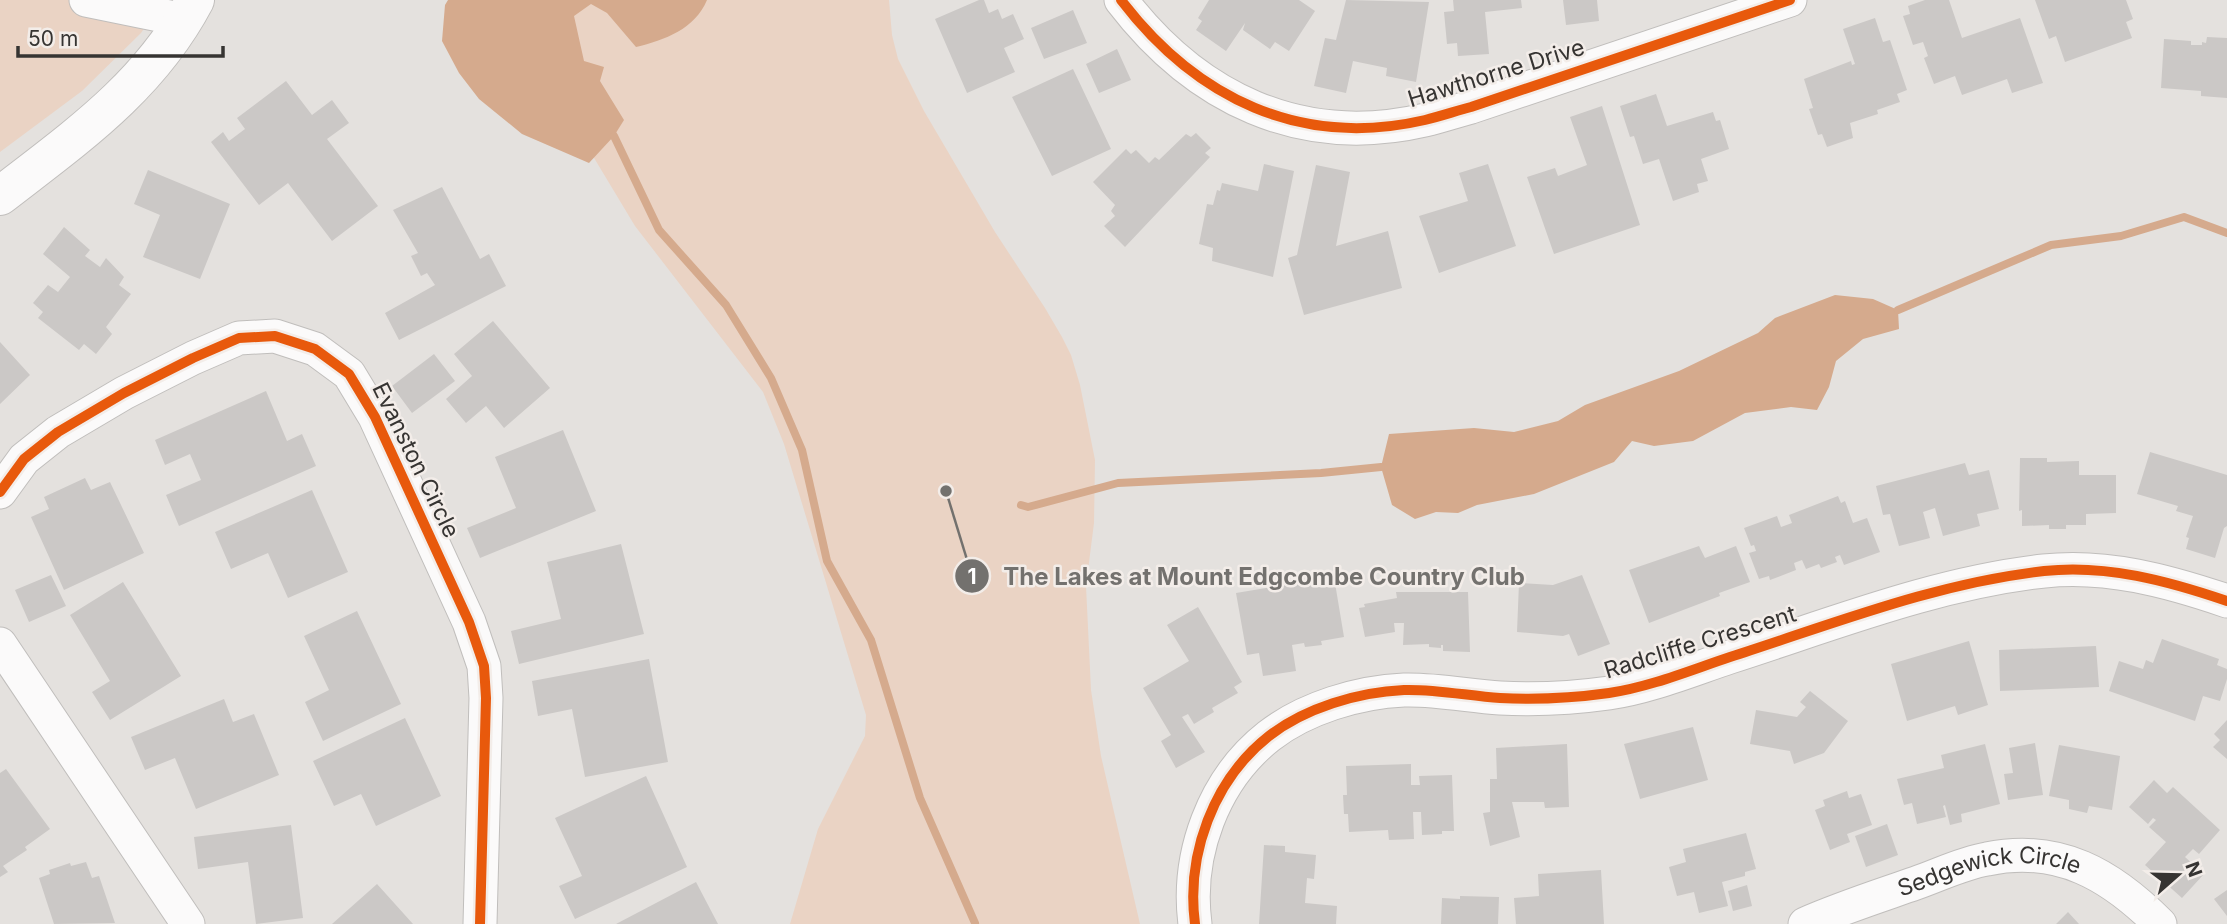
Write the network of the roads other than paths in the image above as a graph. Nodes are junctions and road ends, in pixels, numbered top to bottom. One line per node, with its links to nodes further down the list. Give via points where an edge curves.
1 (86, 0): 4 (street)
2 (1121, 0): 3 (street, Hawthorne Drive, via 1173,58 1245,105 1289,121 1374,127 1471,107)
3 (1790, 0)
4 (189, 10): 5 (street, via 152,66 99,119)
5 (0, 196)
6 (0, 492): 10 (street, Evanston Circle, via 24,459 58,432 136,387 239,338 275,336 315,349 349,374 376,417 469,622 484,666)
7 (2227, 601): 11 (street, Radcliffe Crescent, via 2166,581 2111,572 2048,570 1986,578 1907,600 1612,692 1504,698 1405,690 1314,710 1269,736 1236,770 1212,809 1198,851 1191,897)
8 (0, 644): 9 (street)
9 (188, 924)
10 (480, 924)
11 (1195, 924)
12 (1805, 924): 13 (street, Sedgewick Circle, via 1987,859 2016,856 2080,864 2114,884)
13 (2160, 924)

